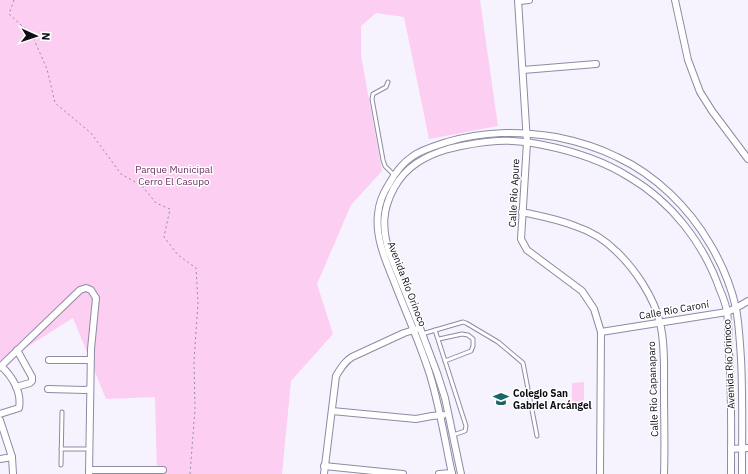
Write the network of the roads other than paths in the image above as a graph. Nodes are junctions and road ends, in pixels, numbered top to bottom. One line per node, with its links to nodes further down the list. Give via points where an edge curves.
1 (519, 0): 2 (street); 5 (street, Calle Río Apure)
2 (529, 0)
3 (676, 0): 11 (street, via 688,60 700,92)
4 (596, 64): 5 (street)
5 (523, 70): 7 (street, Calle Río Apure)
6 (388, 82): 12 (lane, via 386,87 373,94 372,99 383,160)
7 (527, 134): 8 (street, Calle Río Apure); 9 (street, Avenida Río Orinoco, via 479,135); 16 (street, Avenida Río Orinoco, via 578,142 617,157 655,180 679,202 712,246 725,274)
8 (527, 142): 10 (street, Avenida Río Orinoco, via 498,141 463,145); 13 (street, Calle Río Apure); 17 (street, Avenida Río Orinoco, via 581,154 630,177 646,188 675,215 703,253 715,276)
9 (423, 151): 10 (street); 12 (street, Avenida Río Orinoco, via 406,161)
10 (426, 157): 14 (street, Avenida Río Orinoco, via 410,167 397,181 387,202)
11 (748, 159)
12 (394, 175): 14 (street, Avenida Río Orinoco, via 383,194 378,214 378,229)
13 (522, 212): 18 (street, Calle Río Capanaparo, via 556,219 604,241 616,251 640,280); 22 (street, Calle Río Apure, via 521,239 527,250 582,291 594,308)
14 (383, 242): 19 (street, Avenida Río Orinoco, via 382,251); 21 (street, Avenida Río Orinoco)
15 (748, 301): 16 (street, Calle Río Caroní)
16 (736, 308): 17 (street, Calle Río Caroní); 40 (street, Avenida Río Orinoco)
17 (727, 312): 18 (street, Calle Río Caroní); 43 (street, Avenida Río Orinoco)
18 (660, 323): 22 (street, Calle Río Caroní); 57 (street, Calle Río Capanaparo, via 664,368)
19 (414, 330): 21 (street); 32 (street, via 346,361 336,376); 36 (street, Avenida Río Orinoco, via 430,374)
20 (435, 330): 21 (lane); 23 (lane); 39 (lane, via 461,322 466,323 498,342 523,362)
21 (421, 331): 34 (street, Avenida Río Orinoco, via 437,373)
22 (602, 332): 56 (street, Calle Río Apure)
23 (439, 339): 27 (lane); 27 (lane, via 462,334 473,339 471,351)
24 (17, 350): 26 (street, via 80,290 86,288 91,290 96,298); 28 (street); 29 (street, via 32,381)
25 (49, 360): 26 (street)
26 (90, 360): 31 (street)
27 (445, 361): 38 (lane, via 466,426 465,431)
28 (0, 367): 29 (street, via 11,377)
29 (16, 387): 35 (street, via 19,408)
30 (48, 389): 31 (street)
31 (90, 389): 42 (street)
32 (332, 411): 36 (street, via 416,419); 47 (street)
33 (62, 412): 41 (lane)
34 (448, 413): 36 (street); 38 (street, Avenida Río Orinoco)
35 (0, 414)
36 (441, 416): 50 (street, Avenida Río Orinoco)
37 (0, 420): 44 (street)
38 (453, 435): 55 (street, Avenida Río Orinoco)
39 (537, 436)
40 (745, 448): 43 (street); 59 (street, Avenida Río Orinoco)
41 (61, 449): 42 (lane); 46 (lane)
42 (89, 449): 49 (street)
43 (731, 449): 58 (street, Avenida Río Orinoco)
44 (12, 457): 45 (street); 51 (street)
45 (0, 459)
46 (61, 466)
47 (324, 466): 52 (street); 53 (street)
48 (163, 470): 49 (street)
49 (89, 472)
50 (452, 473): 54 (street)
51 (13, 474)
52 (324, 474)
53 (404, 474)
54 (439, 474)
55 (461, 474)
56 (600, 474)
57 (664, 474)
58 (731, 474)
59 (742, 474)

